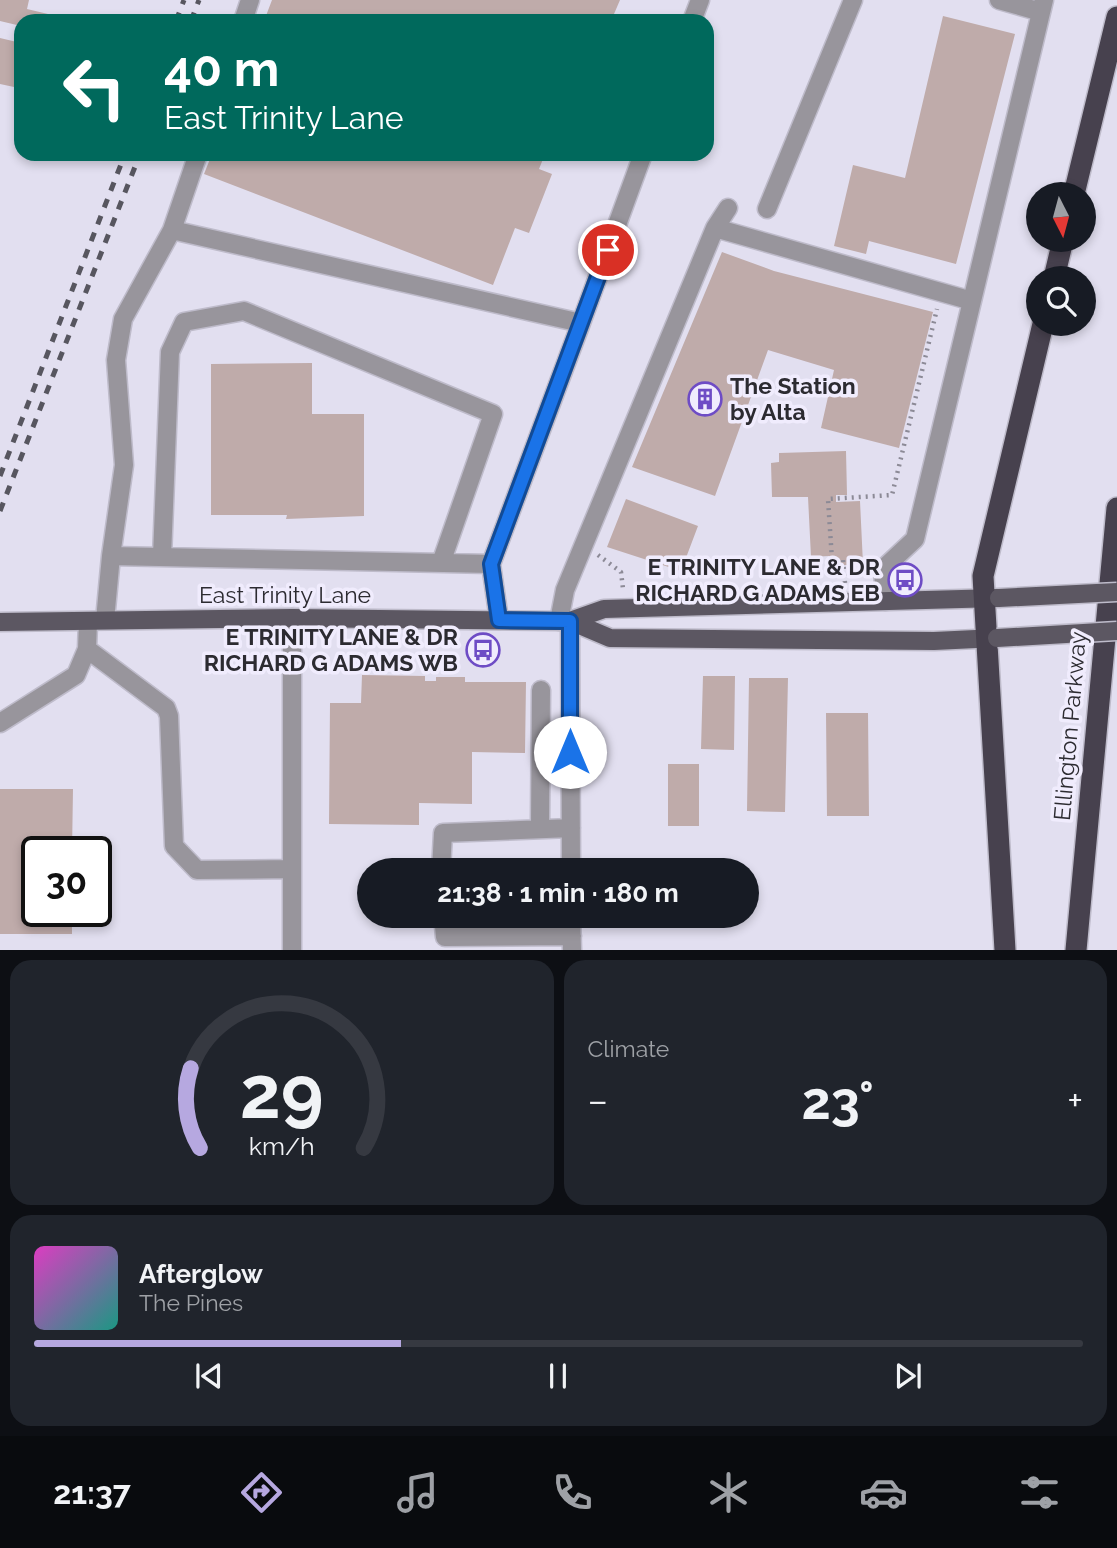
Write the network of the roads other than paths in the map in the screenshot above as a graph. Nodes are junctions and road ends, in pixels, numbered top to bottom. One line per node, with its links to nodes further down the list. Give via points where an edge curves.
1 (853, 0): 9 (street)
2 (999, 0): 3 (street)
3 (1043, 6): 12 (street)
4 (1117, 17): 7 (highway)
5 (196, 161): 11 (street)
6 (640, 161): 13 (street)
7 (1077, 182)
8 (728, 208): 10 (street)
9 (767, 209)
10 (715, 228): 12 (street); 26 (street, via 565,590)
11 (172, 230): 13 (street); 16 (street, via 123,319 116,360 124,465)
12 (972, 300): 22 (street, via 915,539 883,569)
13 (581, 323): 19 (street)
14 (1039, 336): 21 (highway, via 983,576)
15 (1117, 508): 43 (highway, Ellington Parkway)
16 (111, 556): 17 (street); 25 (street)
17 (162, 557): 18 (street); 18 (street, via 170,352 184,322 244,311 493,414)
18 (441, 563): 19 (street)
19 (491, 564): 24 (street)
20 (1117, 592): 21 (main road, East Trinity Lane, bridge)
21 (991, 598): 22 (main road, East Trinity Lane); 29 (highway)
22 (885, 601): 26 (main road, East Trinity Lane, via 604,609)
23 (292, 618): 24 (main road, East Trinity Lane); 25 (main road, East Trinity Lane); 37 (street)
24 (499, 620): 26 (main road, East Trinity Lane)
25 (97, 621): 27 (main road, East Trinity Lane); 30 (street)
26 (564, 621): 29 (main road, East Trinity Lane, via 610,638); 34 (street)
27 (0, 622)
28 (1117, 631): 29 (main road, East Trinity Lane, bridge)
29 (992, 638): 42 (highway)
30 (87, 649): 32 (street, via 76,676); 37 (street, via 166,708 174,846 180,856 197,870)
31 (541, 690): 33 (street)
32 (0, 723)
33 (540, 827): 34 (street); 35 (street, via 443,833)
34 (571, 828): 36 (street)
35 (442, 858)
36 (571, 858)
37 (292, 869): 41 (street)
38 (444, 928): 40 (street, via 445,937)
39 (572, 943): 40 (street)
40 (528, 944)
41 (292, 950)
42 (1005, 950)
43 (1076, 950)

